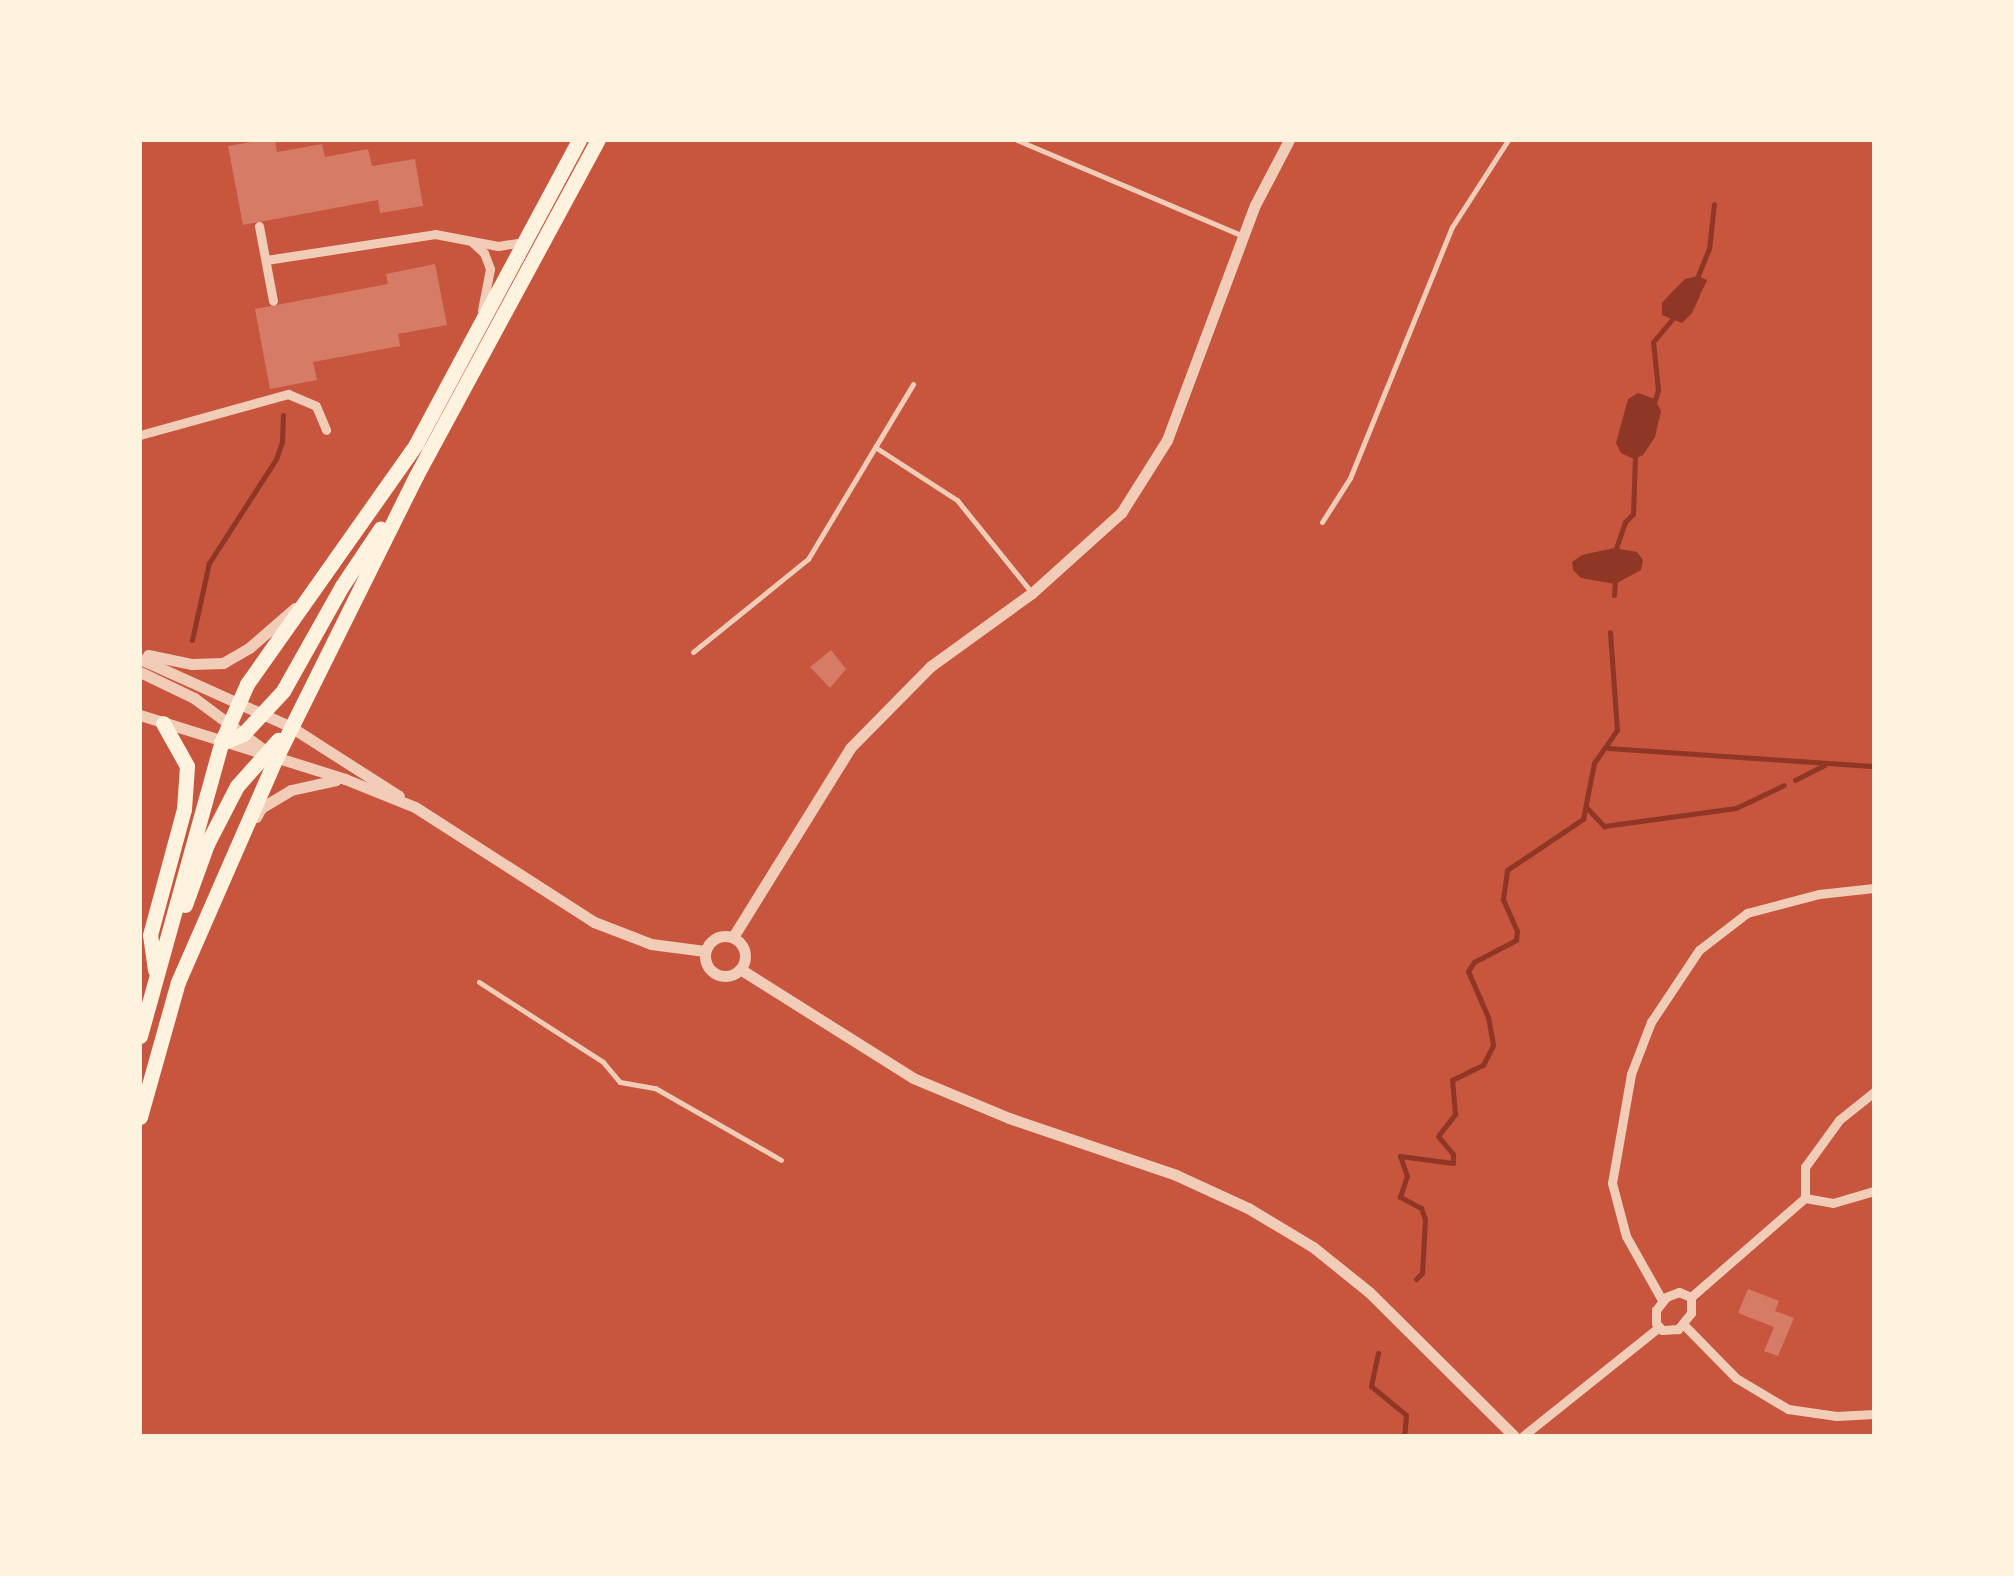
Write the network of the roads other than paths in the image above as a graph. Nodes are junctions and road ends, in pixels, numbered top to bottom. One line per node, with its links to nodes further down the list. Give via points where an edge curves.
1 (579, 140): 9 (highway)
2 (598, 140): 17 (highway)
3 (1017, 140): 7 (lane)
4 (1289, 140): 7 (street)
5 (1508, 140): 18 (lane, via 1452,228 1350,478)
6 (259, 226): 10 (street)
7 (1243, 236): 20 (street, via 1156,459 1121,512)
8 (471, 241): 9 (street); 10 (street, via 422,235); 12 (street, via 490,269)
9 (523, 242): 12 (highway)
10 (266, 260): 11 (street)
11 (273, 301)
12 (473, 338): 19 (highway, via 416,444)
13 (913, 384): 16 (lane)
14 (326, 430): 15 (street, via 316,406 288,394)
15 (140, 435)
16 (876, 448): 20 (lane, via 957,500); 21 (lane, via 808,559)
17 (416, 476): 25 (highway); 29 (highway)
18 (1322, 522)
19 (311, 594): 22 (street, via 223,663); 24 (highway)
20 (1032, 594): 37 (street, via 931,666 850,748)
21 (692, 652)
22 (140, 655): 24 (street)
23 (140, 672): 28 (street)
24 (239, 702): 25 (street); 28 (highway)
25 (266, 714): 29 (street); 30 (highway)
26 (141, 715): 27 (street)
27 (163, 722): 31 (street); 40 (highway, via 187,766 184,809 150,935)
28 (229, 724): 30 (street); 31 (highway)
29 (291, 727): 32 (highway); 34 (street)
30 (244, 743): 31 (highway); 32 (street)
31 (222, 744): 40 (highway)
32 (268, 756): 33 (street); 35 (highway); 40 (highway, via 237,786 207,844)
33 (345, 779): 34 (street); 35 (street, via 302,786 276,799 261,808)
34 (414, 807): 38 (street, via 594,922 651,944)
35 (242, 840): 44 (highway, via 178,982)
36 (1874, 888): 49 (street, via 1747,913 1699,950 1651,1022 1631,1074 1612,1183 1626,1236)
37 (733, 937): 38 (street, via 714,939); 39 (street, via 744,949)
38 (706, 951): 39 (street, via 715,973)
39 (740, 969): 53 (street, via 913,1078 1176,1174 1313,1247 1394,1316)
40 (156, 978): 42 (highway)
41 (478, 982): 45 (lane, via 602,1062 620,1082 655,1088)
42 (140, 1036)
43 (1874, 1092): 47 (street, via 1839,1120 1805,1167)
44 (140, 1117)
45 (780, 1160)
46 (1874, 1191): 47 (street, via 1834,1203)
47 (1804, 1198): 48 (street)
48 (1691, 1296): 49 (street, via 1679,1292); 50 (street)
49 (1662, 1300): 51 (street)
50 (1684, 1325): 51 (street, via 1673,1331); 52 (street, via 1727,1371 1788,1408)
51 (1658, 1327): 54 (street)
52 (1874, 1414)
53 (1514, 1436)
54 (1523, 1436)

